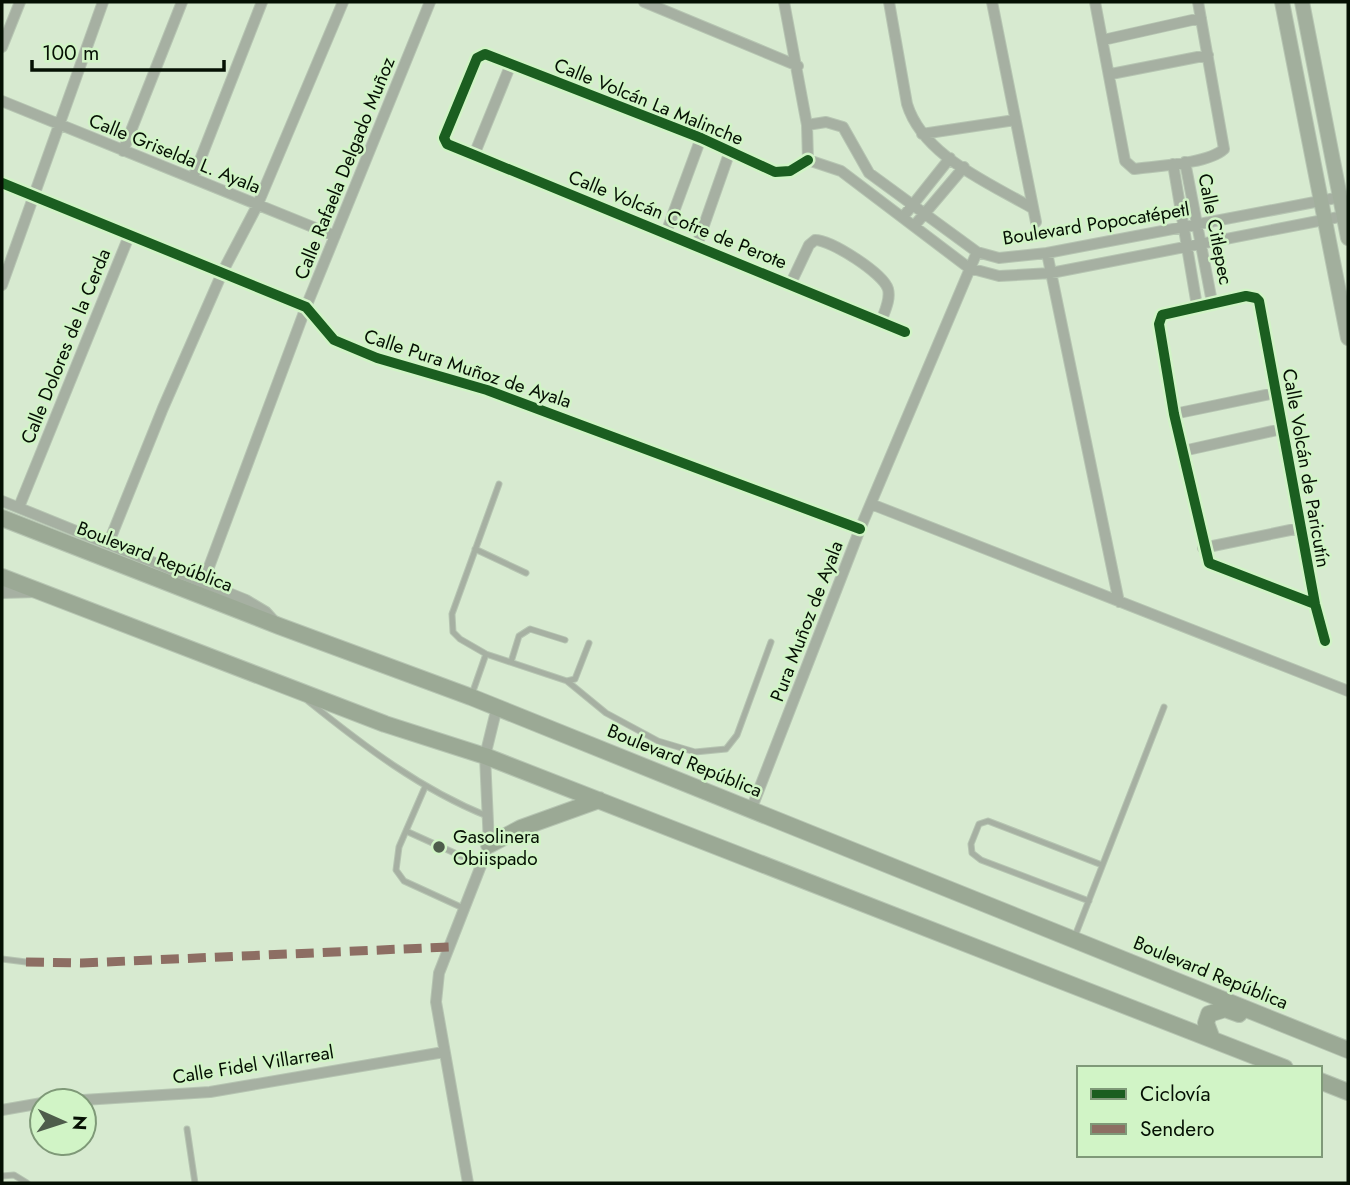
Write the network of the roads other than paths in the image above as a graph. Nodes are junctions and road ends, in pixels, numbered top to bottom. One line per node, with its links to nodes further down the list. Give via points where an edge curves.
1 (20, 2): 18 (street)
2 (103, 2): 27 (street)
3 (183, 2): 32 (street)
4 (262, 2): 40 (street)
5 (343, 2): 46 (street)
6 (430, 2): 58 (street, Calle Rafaela Delgado Muñoz)
7 (644, 2): 16 (street)
8 (674, 2): 16 (street)
9 (784, 2): 23 (street)
10 (889, 2): 30 (street, via 907,104)
11 (992, 2): 26 (street)
12 (1096, 2): 19 (street)
13 (1198, 2): 17 (street)
14 (1282, 2): 44 (main road)
15 (1302, 2): 43 (main road)
16 (676, 16): 23 (street)
17 (1201, 18): 19 (street); 21 (street)
18 (7, 23): 20 (street)
19 (1103, 40): 24 (street)
20 (2, 47)
21 (1208, 55): 24 (street); 37 (street, via 1224,145 1218,154)
22 (511, 64): 29 (street, Calle Volcán La Malinche, via 485,54 477,58); 31 (street, Calle Volcán La Malinche); 34 (street)
23 (798, 66): 28 (street)
24 (1111, 74): 38 (street, via 1125,161 1134,169)
25 (2, 101): 27 (street, Calle Griselda L. Ayala)
26 (1015, 120): 30 (street); 47 (street)
27 (57, 124): 32 (street, Calle Griselda L. Ayala); 42 (street)
28 (807, 125): 36 (street); 45 (street, Boulevard Popocatépetl, via 835,123 843,127 869,173)
29 (445, 134): 34 (street, Calle Volcán Cofre de Perote, via 447,144)
30 (922, 134): 35 (street)
31 (701, 138): 33 (street, Calle Volcán La Malinche); 56 (street)
32 (123, 151): 40 (street, Calle Griselda L. Ayala)
33 (730, 151): 36 (street, Calle Volcán La Malinche, via 782,173); 61 (street)
34 (474, 155): 56 (street, Calle Volcán Cofre de Perote)
35 (950, 158): 39 (street); 45 (street)
36 (808, 160): 50 (street, Boulevard Popocatépetl, via 841,171)
37 (1185, 162): 38 (street); 53 (street, Calle Citlepec)
38 (1173, 164): 55 (street, Calle Citlepec)
39 (964, 167): 47 (street); 48 (street)
40 (193, 178): 46 (street, Calle Griselda L. Ayala)
41 (2, 183): 42 (street, Calle Pura Muñoz de Ayala)
42 (33, 195): 57 (street, Calle Pura Muñoz de Ayala); 69 (street)
43 (1341, 197): 44 (street, Boulevard Popocatépetl); 49 (main road)
44 (1321, 200): 51 (main road); 53 (street, Boulevard Popocatépetl)
45 (914, 205): 48 (street, Boulevard Popocatépetl); 50 (street)
46 (257, 206): 58 (street, Calle Griselda L. Ayala); 66 (street)
47 (1032, 208): 52 (street)
48 (926, 212): 54 (street); 63 (street, Boulevard Popocatépetl)
49 (1344, 216): 51 (street, Boulevard Popocatépetl); 59 (main road)
50 (903, 217): 54 (street, Boulevard Popocatépetl)
51 (1324, 219): 60 (street, Boulevard Popocatépetl); 75 (main road)
52 (1036, 222)
53 (1196, 224): 55 (street, Boulevard Popocatépetl); 60 (street, Calle Citlepec)
54 (914, 226): 65 (street, Boulevard Popocatépetl)
55 (1183, 227): 62 (street, Calle Citlepec); 64 (street, Boulevard Popocatépetl)
56 (667, 233): 61 (street, Calle Volcán Cofre de Perote)
57 (128, 236): 66 (street, Calle Pura Muñoz de Ayala); 83 (street, Calle Dolores de la Cerda)
58 (335, 236): 72 (street, Calle Rafaela Delgado Muñoz)
59 (1348, 238)
60 (1200, 242): 62 (street, Boulevard Popocatépetl); 70 (street, Calle Citlepec)
61 (697, 244): 68 (street, Calle Volcán Cofre de Perote)
62 (1187, 245): 67 (street, Boulevard Popocatépetl); 71 (street, Calle Citlepec)
63 (977, 252): 64 (street, Boulevard Popocatépetl, via 999,258); 65 (street, Pura Muñoz de Ayala)
64 (1047, 253): 67 (street)
65 (970, 268): 67 (street, Boulevard Popocatépetl, via 1009,277); 82 (street, Pura Muñoz de Ayala)
66 (222, 271): 72 (street, Calle Pura Muñoz de Ayala); 87 (street)
67 (1051, 273): 95 (street)
68 (791, 283): 73 (street, Calle Volcán Cofre de Perote); 73 (street, via 809,245 815,240 835,244 884,282 889,299)
69 (2, 285)
70 (1212, 302): 71 (street); 76 (street, Calle Volcán de Paricutín, via 1251,296 1259,301)
71 (1197, 306): 77 (street, via 1162,315 1158,324)
72 (306, 307): 85 (street, Calle Pura Muñoz de Ayala, via 334,340 377,358 487,390); 92 (street, Calle Rafaela Delgado Muñoz)
73 (881, 322): 74 (street, Calle Volcán Cofre de Perote)
74 (905, 332)
75 (1348, 338)
76 (1275, 393): 77 (street); 78 (street, Calle Volcán de Paricutín)
77 (1174, 414): 79 (street)
78 (1282, 429): 79 (street); 86 (street, Calle Volcán de Paricutín)
79 (1183, 451): 88 (street)
80 (499, 484): 89 (lane)
81 (2, 501): 83 (street)
82 (871, 504): 85 (street, Pura Muñoz de Ayala); 95 (street)
83 (19, 508): 87 (street)
84 (2, 518): 97 (main road, Boulevard República)
85 (860, 528): 113 (street, Pura Muñoz de Ayala)
86 (1300, 528): 88 (street); 96 (street, Calle Volcán de Paricutín)
87 (109, 542): 92 (street)
88 (1203, 548): 96 (street, via 1209,563)
89 (475, 549): 90 (lane); 102 (lane, via 452,623 460,639)
90 (526, 573)
91 (2, 577): 93 (main road)
92 (202, 583): 97 (street, via 259,607)
93 (37, 591): 94 (street); 105 (main road)
94 (2, 592)
95 (1119, 602): 106 (street)
96 (1315, 604): 99 (street, Calle Volcán de Paricutín)
97 (279, 626): 107 (main road, Boulevard República)
98 (565, 640): 103 (lane, via 530,629 519,636)
99 (1325, 641)
100 (771, 642): 104 (lane, via 737,735 726,749 695,752 658,741 606,713)
101 (589, 643): 104 (lane, via 579,672)
102 (486, 654): 103 (lane); 107 (lane)
103 (511, 662): 104 (lane)
104 (567, 681)
105 (291, 688): 110 (main road); 111 (lane)
106 (1348, 691)
107 (471, 696): 108 (main road, Boulevard República)
108 (497, 707): 110 (street); 113 (main road, Boulevard República)
109 (1164, 707): 118 (lane)
110 (485, 755): 112 (main road); 114 (street)
111 (425, 786): 114 (lane); 115 (lane)
112 (599, 800): 116 (main road, via 521,828); 124 (main road)
113 (751, 810): 121 (main road, Boulevard República)
114 (487, 816): 116 (street)
115 (406, 831): 117 (lane); 120 (lane, via 396,859 398,876)
116 (489, 845): 117 (street)
117 (481, 864): 120 (street)
118 (1102, 865): 119 (lane); 119 (lane, via 988,821 979,824 971,844 972,853 981,860)
119 (1089, 901): 121 (lane)
120 (463, 908): 127 (street, via 439,973 436,1002)
121 (1074, 939): 125 (main road, Boulevard República)
122 (2, 959): 123 (lane)
123 (26, 962)
124 (1212, 1039): 125 (main road, via 1206,1023 1209,1014 1225,1009 1285,1034); 128 (main road)
125 (1318, 1039): 126 (main road, Boulevard República)
126 (1348, 1050)
127 (444, 1052): 131 (street, Calle Fidel Villarreal, via 210,1092); 138 (street)
128 (1280, 1066)
129 (1322, 1082): 130 (main road)
130 (1348, 1092)
131 (98, 1099)
132 (28, 1105): 133 (street)
133 (2, 1110)
134 (187, 1129): 137 (lane)
135 (2, 1176): 136 (lane, via 14,1175)
136 (27, 1183)
137 (195, 1183)
138 (468, 1183)

